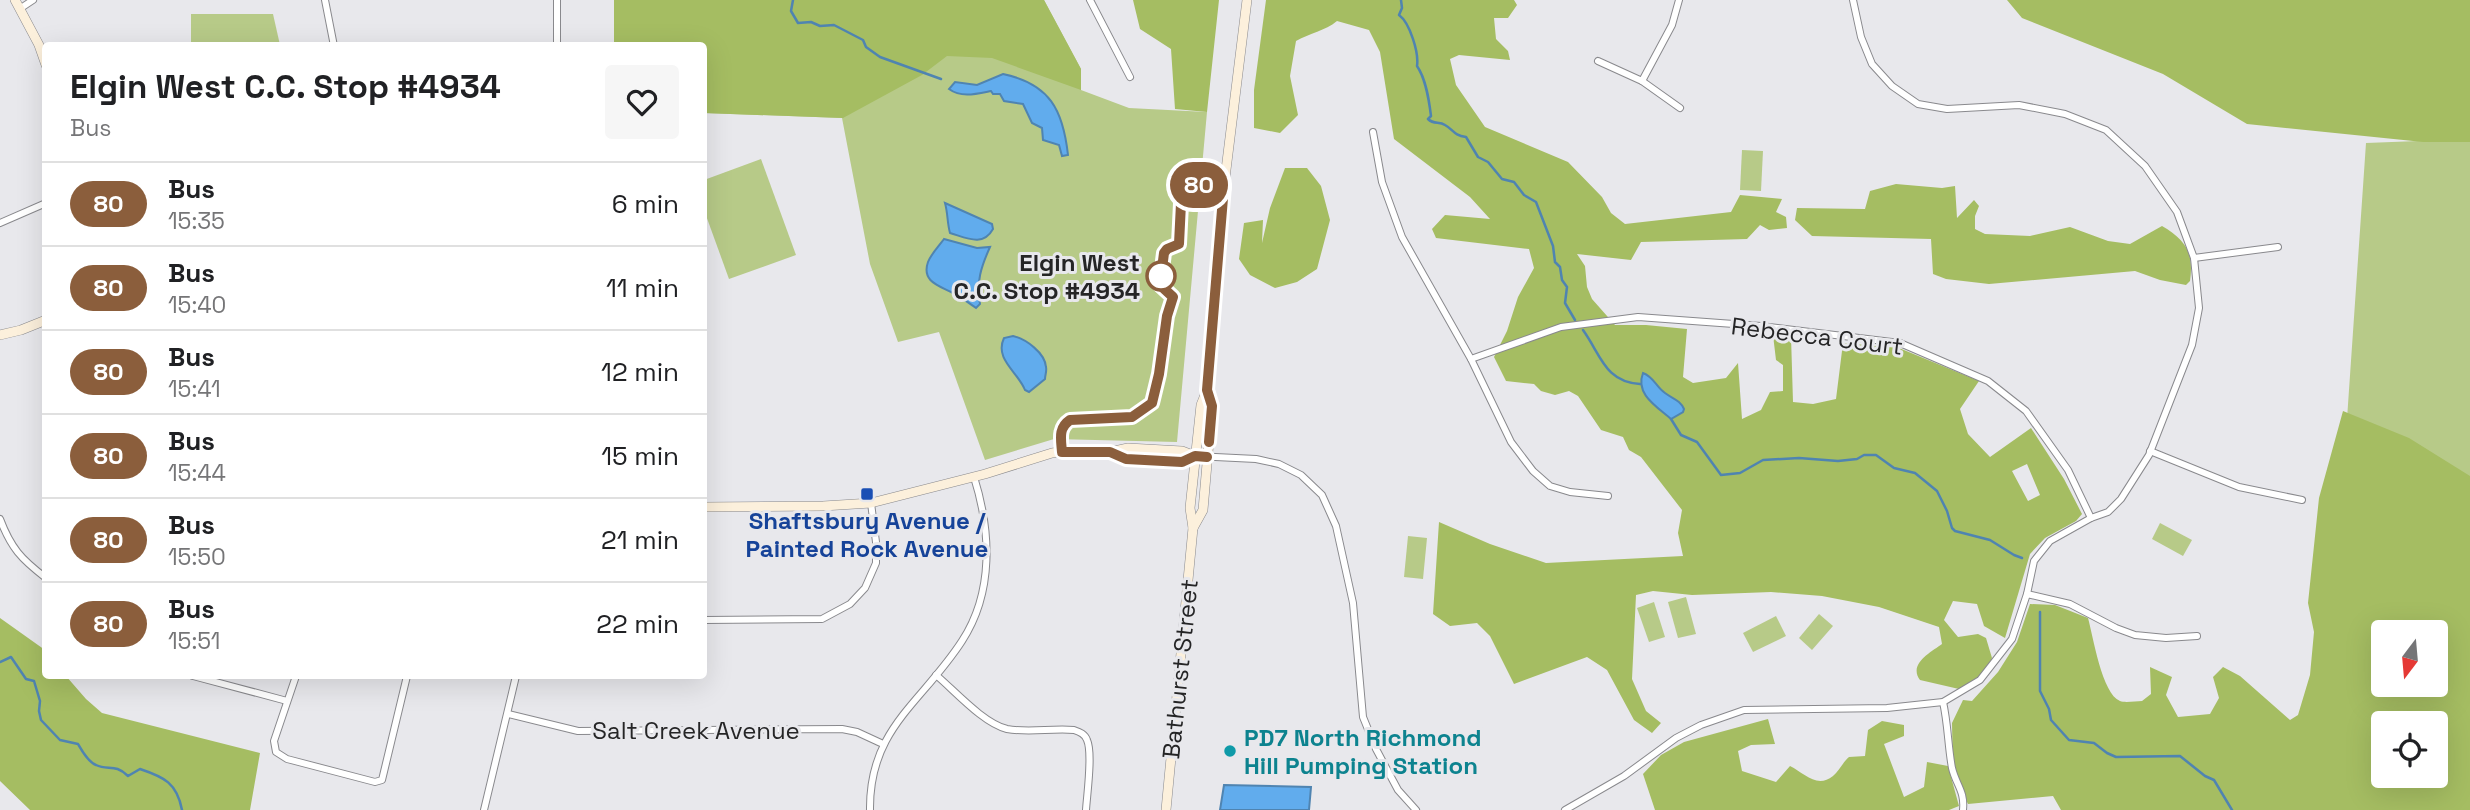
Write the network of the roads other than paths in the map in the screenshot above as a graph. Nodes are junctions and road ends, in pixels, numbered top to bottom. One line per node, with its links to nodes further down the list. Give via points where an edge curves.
1 (33, 0): 8 (street)
2 (325, 0): 9 (street)
3 (558, 0): 10 (street)
4 (1090, 0): 13 (street)
5 (1247, 0): 24 (main road, Bathurst Street, via 1224,186)
6 (1679, 0): 14 (street, via 1672,25)
7 (1853, 0): 20 (street, via 1872,64 1918,104 2019,106 2065,114 2106,130 2144,166 2177,212)
8 (18, 4): 11 (main road)
9 (333, 42)
10 (557, 42)
11 (42, 54)
12 (1598, 61): 14 (street)
13 (1130, 77)
14 (1642, 81): 15 (street)
15 (1680, 108)
16 (1373, 132): 23 (street, via 1382,182 1402,237)
17 (42, 205): 18 (street)
18 (0, 223)
19 (2278, 247): 20 (street)
20 (2194, 258): 25 (street, via 2199,308 2192,345)
21 (42, 322): 22 (main road)
22 (0, 335)
23 (1471, 359): 29 (street, via 1511,442 1533,471 1550,486); 33 (street, Rebecca Court, via 1562,327 1638,317 1900,343 1988,381 2026,411 2068,470)
24 (1207, 390): 26 (main road, Bathurst Street); 27 (main road, Bathurst Street, via 1212,406)
25 (2150, 451): 30 (street, via 2239,487); 33 (street, via 2121,499 2108,512)
26 (1195, 456): 27 (street); 28 (main road, via 1182,462 1126,459 1110,452 1083,450 1052,453); 35 (main road, Bathurst Street, via 1190,508)
27 (1207, 457): 35 (main road, Bathurst Street, via 1203,510); 53 (street, via 1279,464 1301,475 1322,495 1336,526 1353,603 1363,717 1398,790)
28 (974, 477): 31 (main road); 40 (street, via 987,535 985,580 968,631)
29 (1608, 496)
30 (2302, 500)
31 (871, 503): 32 (main road); 38 (street, via 876,563 865,588 850,604 822,619)
32 (707, 507)
33 (2091, 518): 37 (street, via 2050,541 2034,561)
34 (0, 519): 36 (street, via 16,553)
35 (1194, 528): 52 (main road, Bathurst Street)
36 (42, 575)
37 (2027, 594): 39 (street, via 2070,604 2135,635); 46 (street, via 2012,639 1980,680)
38 (707, 620)
39 (2197, 636)
40 (936, 676): 48 (street); 51 (street, via 999,726 1082,733 1089,753)
41 (203, 679): 45 (street)
42 (295, 679): 45 (street)
43 (406, 679): 45 (street, via 379,782 280,757 274,741)
44 (515, 679): 47 (street)
45 (287, 701)
46 (1943, 702): 54 (street, via 1861,709 1744,710 1676,738); 55 (street, via 1952,770 1964,797)
47 (508, 714): 48 (street, Salt Creek Avenue, via 578,731 842,729); 49 (street)
48 (883, 744): 50 (street, via 873,776)
49 (484, 810)
50 (870, 810)
51 (1086, 810)
52 (1166, 810)
53 (1416, 810)
54 (1566, 810)
55 (1963, 810)

